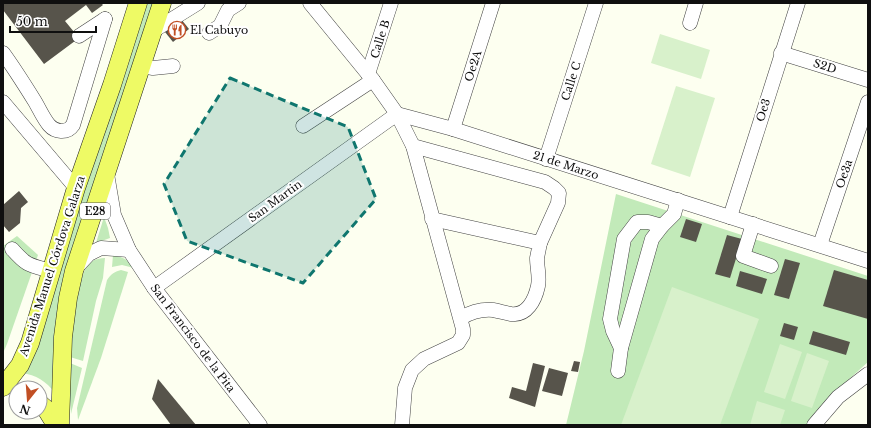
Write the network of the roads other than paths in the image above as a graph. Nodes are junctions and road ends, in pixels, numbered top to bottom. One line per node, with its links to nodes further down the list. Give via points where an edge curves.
1 (138, 3): 29 (main road, Avenida Manuel Córdova Galarza / E28)
2 (162, 3): 12 (main road, Avenida Manuel Córdova Galarza / E28)
3 (198, 3): 12 (street)
4 (239, 3): 13 (street, via 228,10 220,26)
5 (310, 3): 19 (street)
6 (391, 3): 19 (street, Calle B)
7 (493, 3): 25 (street, Oe2A)
8 (596, 3): 27 (street, Calle C)
9 (696, 3): 11 (street)
10 (798, 3): 15 (street, Oe3)
11 (690, 23)
12 (153, 31): 17 (main road, Avenida Manuel Córdova Galarza / E28)
13 (209, 33)
14 (80, 36): 16 (street, via 105,19 73,125 65,131 56,130 49,125)
15 (781, 53): 20 (street, S2D); 31 (street, Oe3)
16 (6, 62)
17 (142, 66): 18 (street); 28 (main road, Avenida Manuel Córdova Galarza / E28)
18 (174, 66)
19 (371, 77): 23 (street); 24 (street)
20 (868, 80)
21 (3, 102): 29 (street)
22 (868, 102): 36 (street, Oe3a)
23 (397, 114): 25 (street, 21 de Marzo); 26 (street); 43 (street, San Martin)
24 (303, 126)
25 (453, 129): 27 (street, 21 de Marzo)
26 (413, 146): 32 (street); 35 (street, via 545,182 554,188 558,193 558,203)
27 (546, 159): 30 (street, 21 de Marzo)
28 (107, 174): 38 (street, San Francisco de la Pita, via 114,215); 42 (main road, Avenida Manuel Córdova Galarza / E28)
29 (76, 188): 41 (main road, Avenida Manuel Córdova Galarza / E28)
30 (678, 200): 31 (street, 21 de Marzo); 34 (street, via 674,214)
31 (730, 217): 33 (street, 21 de Marzo)
32 (432, 219): 35 (street); 44 (street)
33 (753, 224): 36 (street, 21 de Marzo); 40 (street, via 743,256)
34 (662, 226): 45 (street, via 652,239); 45 (street, via 637,222 624,239 610,319 612,331)
35 (540, 243): 44 (street, via 537,259 539,284 535,297 527,309 521,314 494,310 480,311)
36 (820, 245): 39 (street, 21 de Marzo)
37 (12, 249): 41 (street, via 30,266)
38 (129, 250): 42 (street, via 101,248 89,254); 43 (street, San Francisco de la Pita)
39 (868, 261)
40 (771, 266)
41 (51, 271): 48 (main road, Avenida Manuel Córdova Galarza / E28, via 30,343 20,365)
42 (74, 271): 51 (main road, Avenida Manuel Córdova Galarza / E28, via 63,336)
43 (154, 288): 52 (street, San Francisco de la Pita)
44 (461, 318): 53 (street, via 463,335 458,343 424,359 412,370 405,388)
45 (621, 348): 46 (street)
46 (618, 371)
47 (868, 374): 54 (street, via 838,397)
48 (3, 387)
49 (48, 412): 50 (main road)
50 (56, 425)
51 (60, 425)
52 (260, 425)
53 (402, 425)
54 (814, 425)

